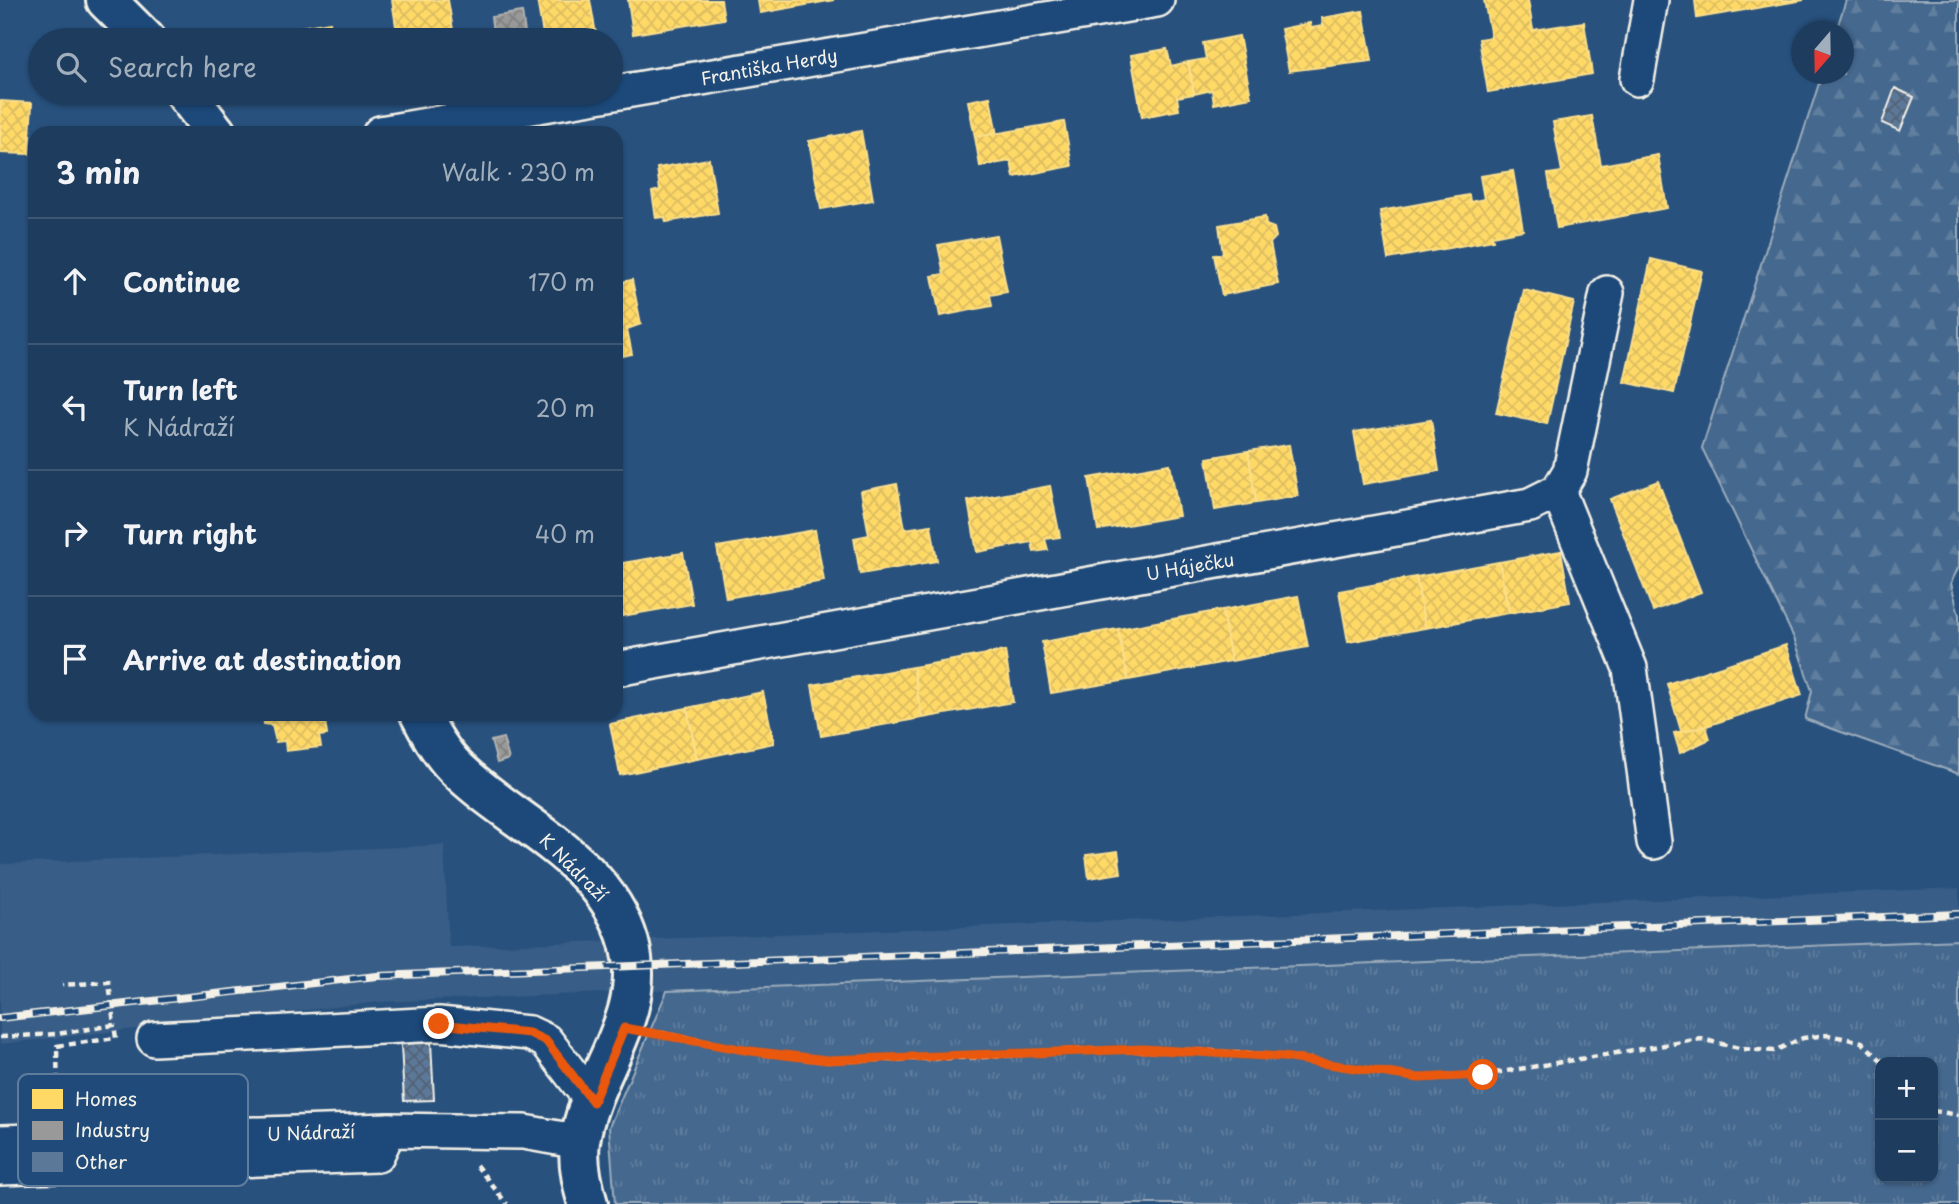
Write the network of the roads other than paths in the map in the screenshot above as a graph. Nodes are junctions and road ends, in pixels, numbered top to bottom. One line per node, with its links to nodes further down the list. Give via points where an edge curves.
1 (106, 0): 4 (main road)
2 (1157, 0): 6 (street, Františka Herdy)
3 (1651, 0): 5 (street)
4 (134, 28)
5 (1637, 79)
6 (623, 91)
7 (195, 105): 9 (main road)
8 (544, 105): 10 (street, Františka Herdy)
9 (211, 126)
10 (421, 126)
11 (1606, 293): 12 (street, via 1570,471)
12 (1558, 491): 13 (street, U Háječku, via 1530,505); 15 (street, via 1630,668)
13 (623, 667)
14 (426, 721): 17 (main road, K Nádraží, via 454,767 557,846 612,905 623,925 632,966 631,1002)
15 (1654, 842)
16 (154, 1039): 17 (street, via 439,1024 529,1033 546,1041)
17 (593, 1102): 22 (main road, K Nádraží)
18 (389, 1130): 19 (street, U Nádraží); 22 (street, U Nádraží, via 524,1132); 23 (street, via 377,1155)
19 (248, 1134)
20 (18, 1141): 21 (street, U Nádraží)
21 (0, 1142)
22 (580, 1142): 26 (main road)
23 (248, 1159)
24 (18, 1167): 25 (street)
25 (0, 1168)
26 (588, 1204)

